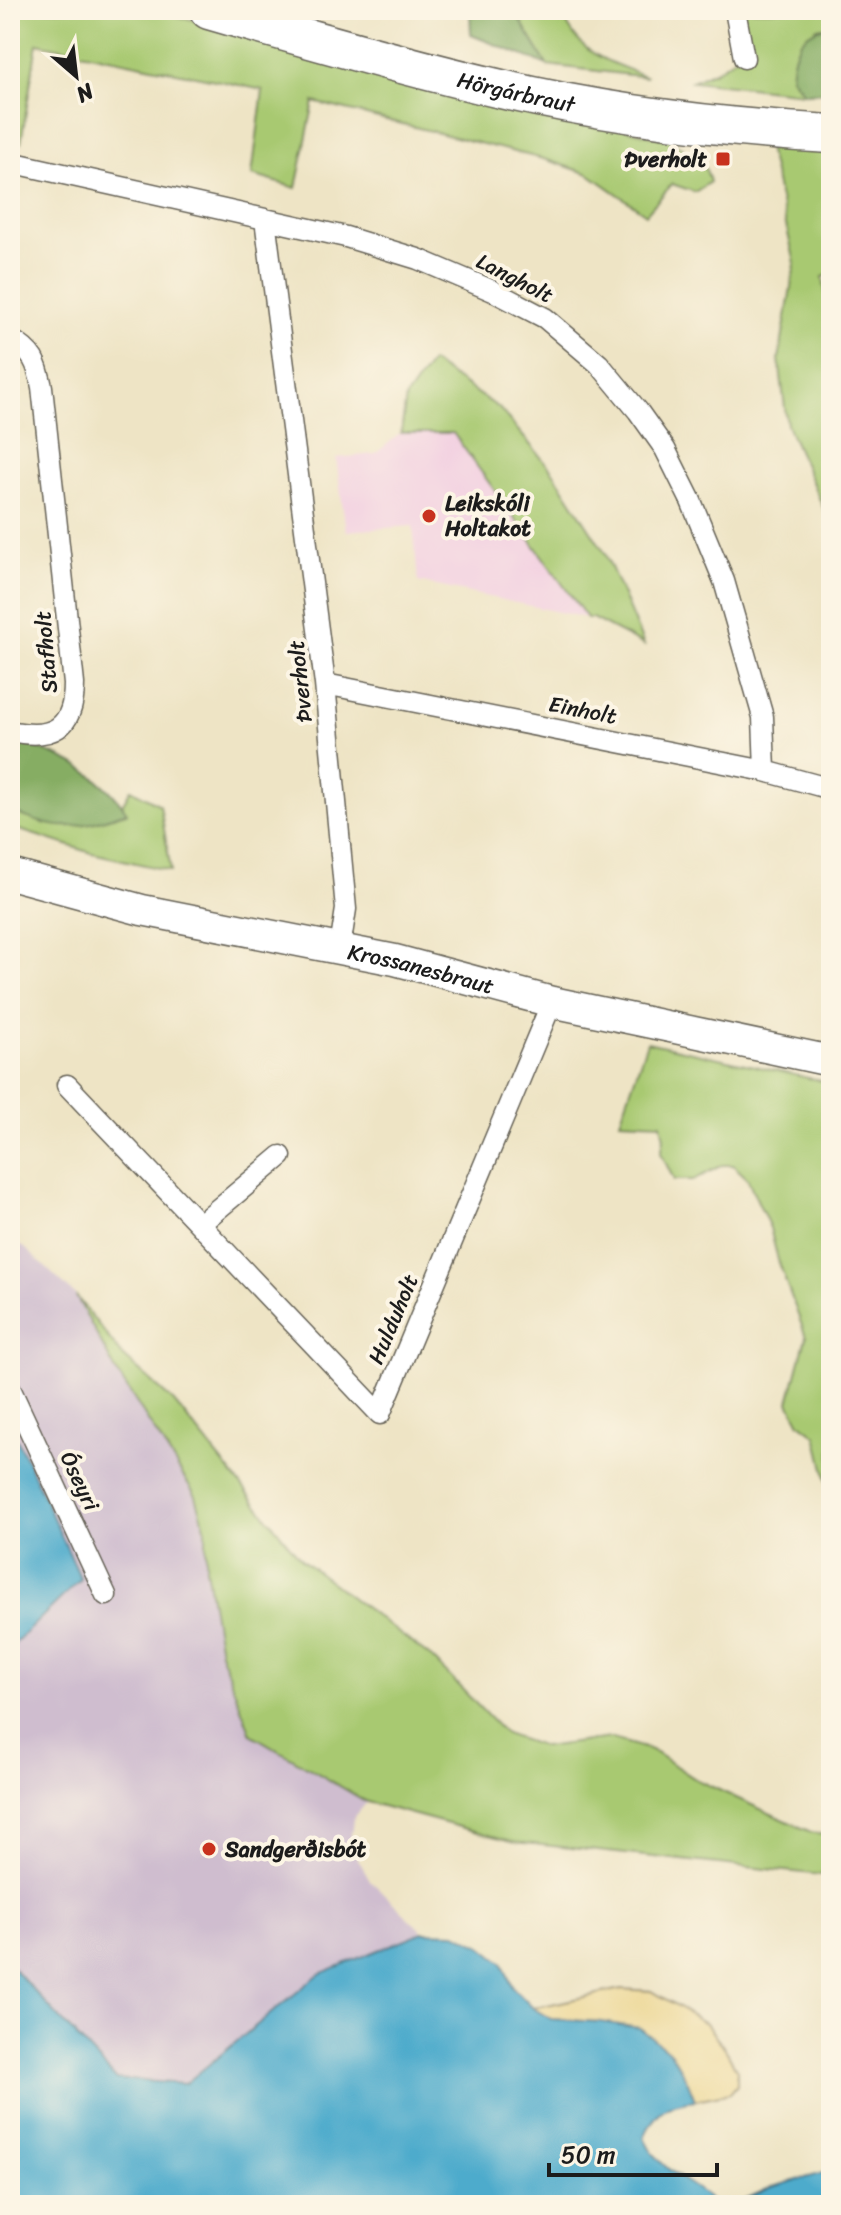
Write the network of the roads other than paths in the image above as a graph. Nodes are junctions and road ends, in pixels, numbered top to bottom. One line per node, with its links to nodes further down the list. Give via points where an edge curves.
1 (209, 10): 4 (highway, Hörgárbraut, via 502,89 756,130)
2 (735, 10): 3 (street)
3 (744, 58)
4 (831, 134)
5 (10, 162): 6 (street, Langholt)
6 (265, 219): 8 (street, Þverholt); 10 (street, Langholt, via 418,259 493,291 545,318 599,364 665,449 724,581 763,717)
7 (10, 339): 9 (street, Stafholt, via 27,348 42,387 74,706 53,731)
8 (325, 684): 10 (street, Einholt); 13 (street, Þverholt, via 346,909)
9 (10, 731)
10 (765, 771): 11 (street, Einholt)
11 (831, 789)
12 (10, 874): 13 (street, Krossanesbraut, via 142,910)
13 (340, 948): 14 (street, Krossanesbraut)
14 (552, 1002): 15 (street, Krossanesbraut); 18 (street, Hulduholt, via 380,1414)
15 (831, 1061)
16 (67, 1085): 18 (street, Hulduholt)
17 (281, 1156): 18 (street)
18 (200, 1224)
19 (10, 1388): 20 (street, Óseyri)
20 (106, 1595)

